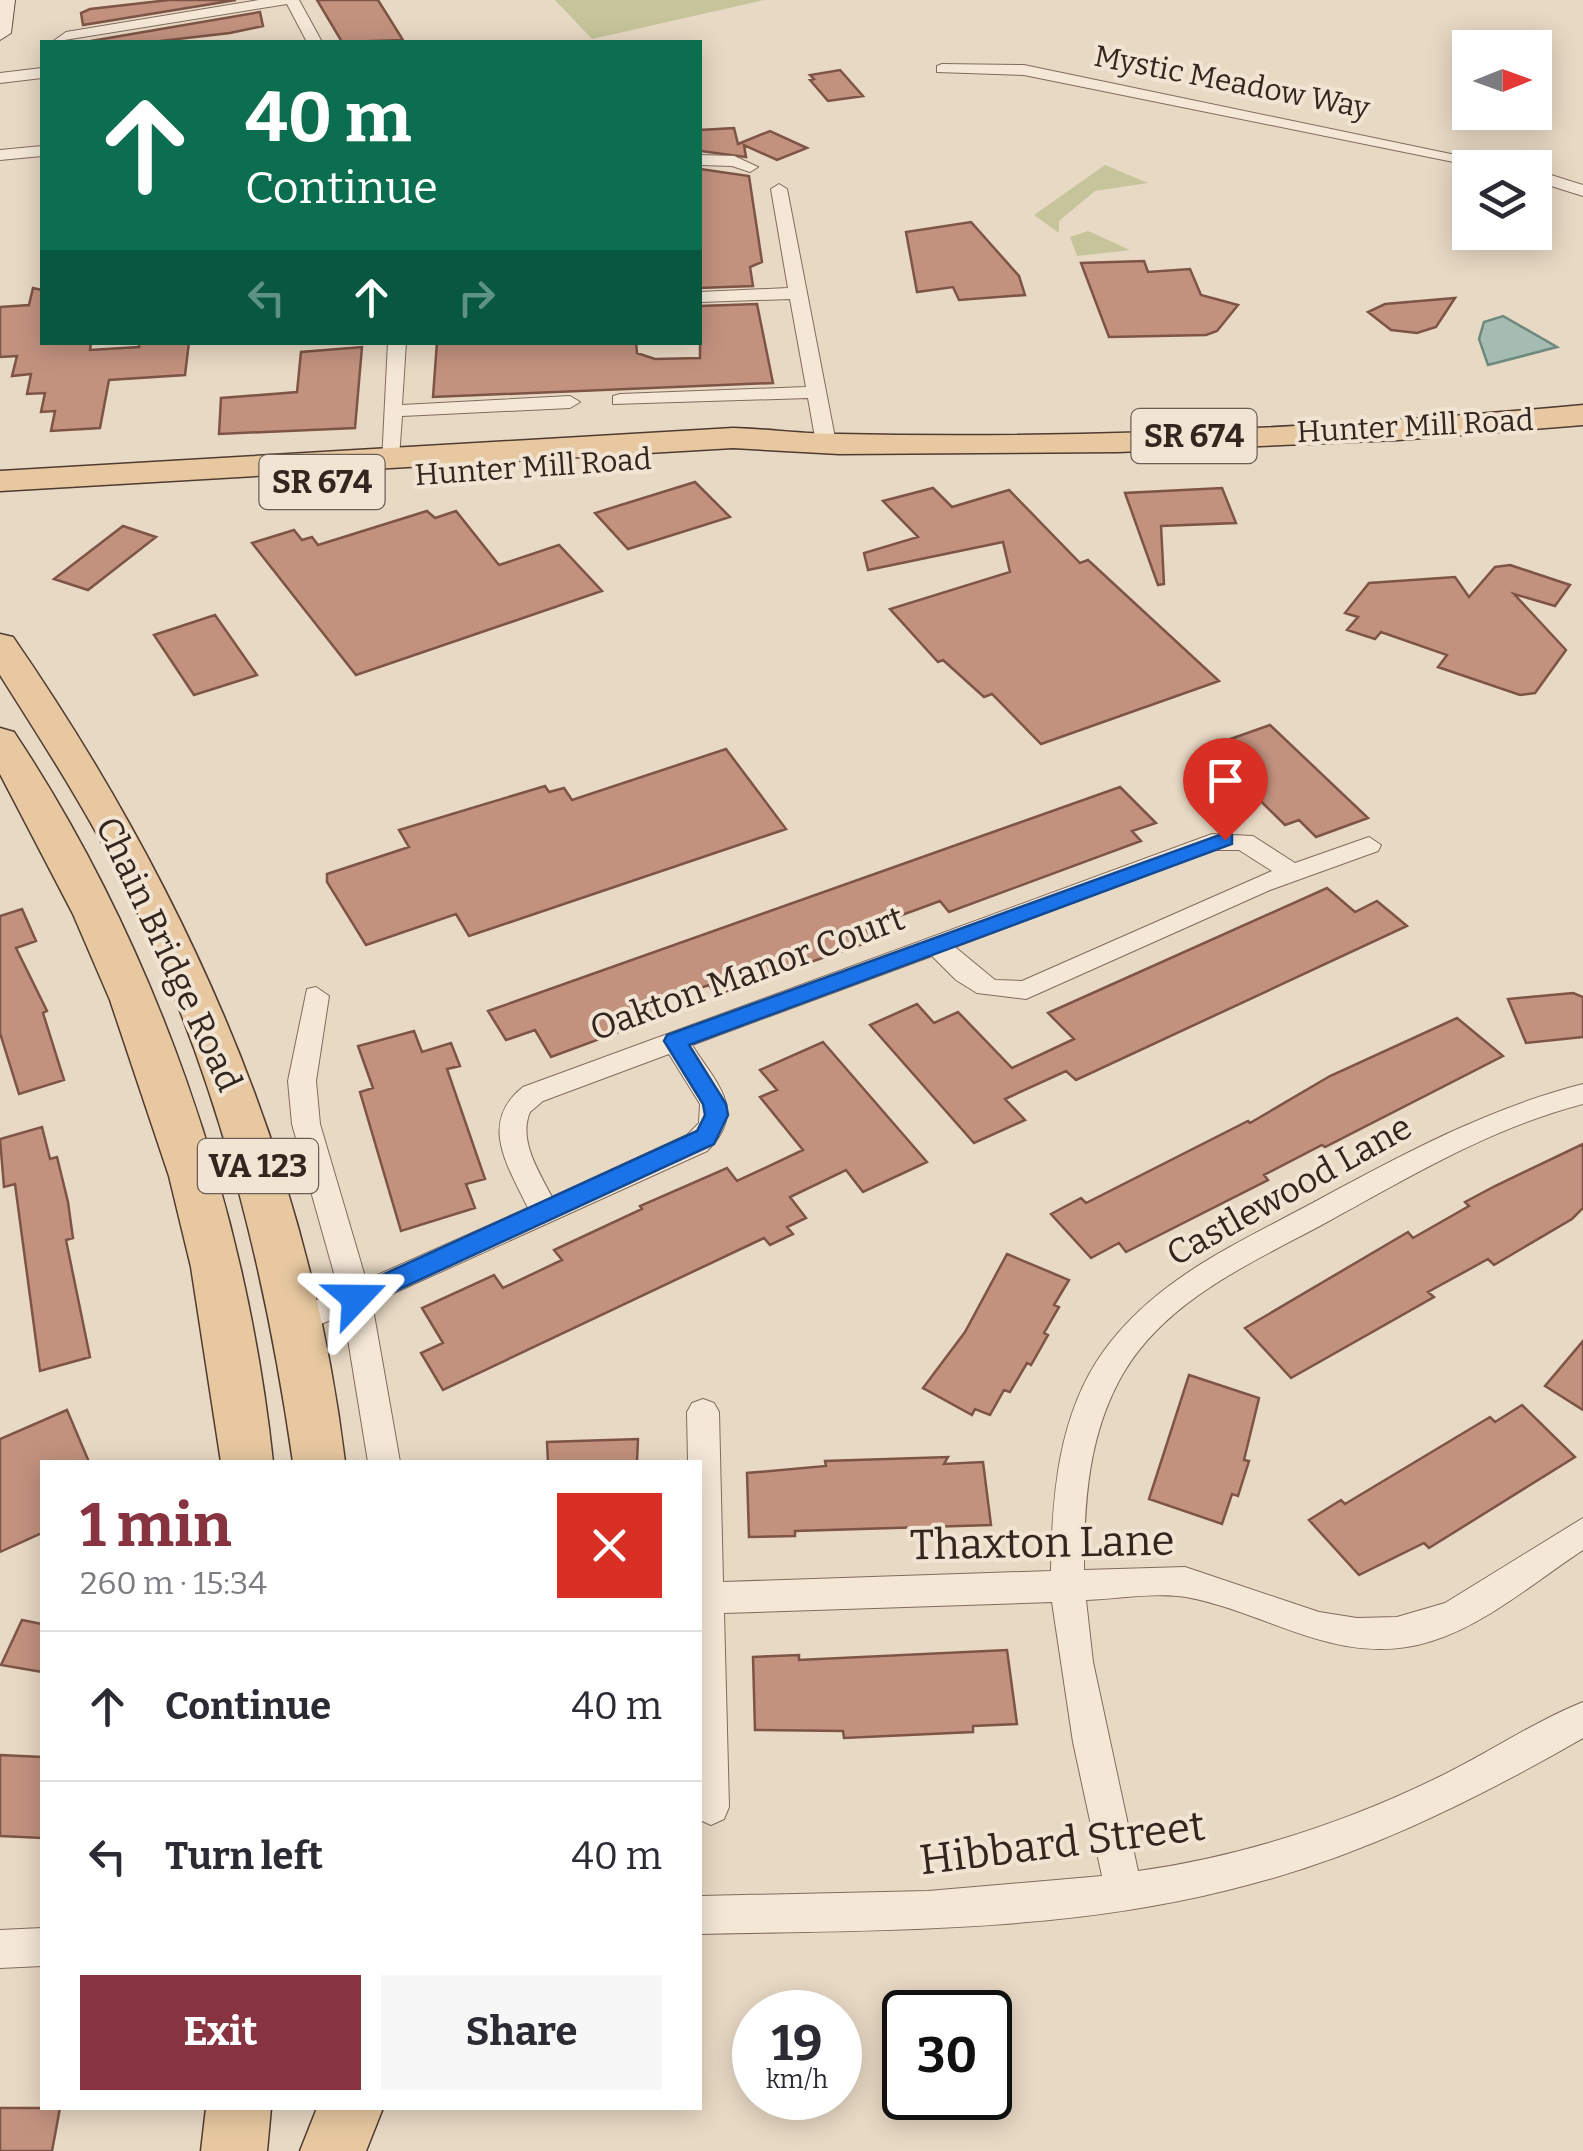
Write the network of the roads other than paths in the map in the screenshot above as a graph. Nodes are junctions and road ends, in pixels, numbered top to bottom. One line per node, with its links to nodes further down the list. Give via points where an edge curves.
1 (4, 0): 3 (street)
2 (289, 0): 4 (street); 5 (street)
3 (0, 33)
4 (62, 40)
5 (313, 40)
6 (942, 70): 11 (street, Mystic Meadow Way, via 1024,70)
7 (40, 73): 8 (street)
8 (0, 78)
9 (40, 151): 10 (street)
10 (0, 155)
11 (1452, 156)
12 (702, 160): 13 (street)
13 (750, 168)
14 (1552, 181): 16 (street)
15 (779, 189): 17 (street)
16 (1583, 191)
17 (798, 293): 18 (street); 20 (street)
18 (702, 296)
19 (398, 345): 23 (street)
20 (817, 392): 21 (street); 25 (street)
21 (620, 400)
22 (570, 402): 23 (street)
23 (392, 410): 26 (street)
24 (1583, 415): 25 (main road, Hunter Mill Road / SR 674, via 1322,432)
25 (826, 443): 26 (main road, Hunter Mill Road / SR 674, via 733,438); 28 (main road, Hunter Mill Road / SR 674)
26 (389, 458): 27 (main road, Hunter Mill Road / SR 674)
27 (0, 481)
28 (44, 498): 29 (main road, Hunter Mill Road / SR 674); 30 (main road)
29 (0, 500)
30 (0, 512)
31 (0, 645): 41 (main road, Chain Bridge Road / VA 123, via 98,800 189,982 269,1203)
32 (0, 740): 43 (main road, Chain Bridge Road / VA 123, via 92,902 176,1116 223,1297)
33 (1369, 845): 34 (street)
34 (1291, 872): 35 (street, Oakton Manor Court, via 1256,847 1212,842); 35 (street, via 1026,990 976,985)
35 (937, 944): 37 (street, Oakton Manor Court)
36 (316, 996): 40 (street, via 302,1081 306,1124)
37 (675, 1041): 39 (street, via 714,1104 705,1138); 39 (street, Oakton Manor Court, via 570,1078 514,1108 509,1130)
38 (1583, 1094): 47 (street, Castlewood Lane, via 1495,1119 1230,1261 1164,1305 1108,1369 1074,1449 1066,1492)
39 (545, 1213): 40 (street)
40 (356, 1298): 41 (street); 45 (street)
41 (295, 1322): 44 (main road, Chain Bridge Road / VA 123)
42 (703, 1412): 48 (street)
43 (246, 1460)
44 (319, 1460)
45 (384, 1460)
46 (1583, 1532): 47 (street, Thaxton Lane, via 1457,1614 1397,1634 1319,1627 1185,1582)
47 (1068, 1582): 48 (street, Thaxton Lane); 51 (street, Castlewood Lane)
48 (708, 1598): 50 (street)
49 (1583, 1719): 51 (street, Hibbard Street, via 1430,1800 1301,1852)
50 (712, 1807)
51 (1124, 1891): 52 (street, Hibbard Street, via 960,1908)
52 (702, 1914)
53 (40, 1948): 54 (street)
54 (0, 1949)
55 (238, 2110): 58 (main road)
56 (321, 2110): 59 (main road)
57 (349, 2110): 60 (main road)
58 (234, 2151)
59 (316, 2151)
60 (333, 2151)

